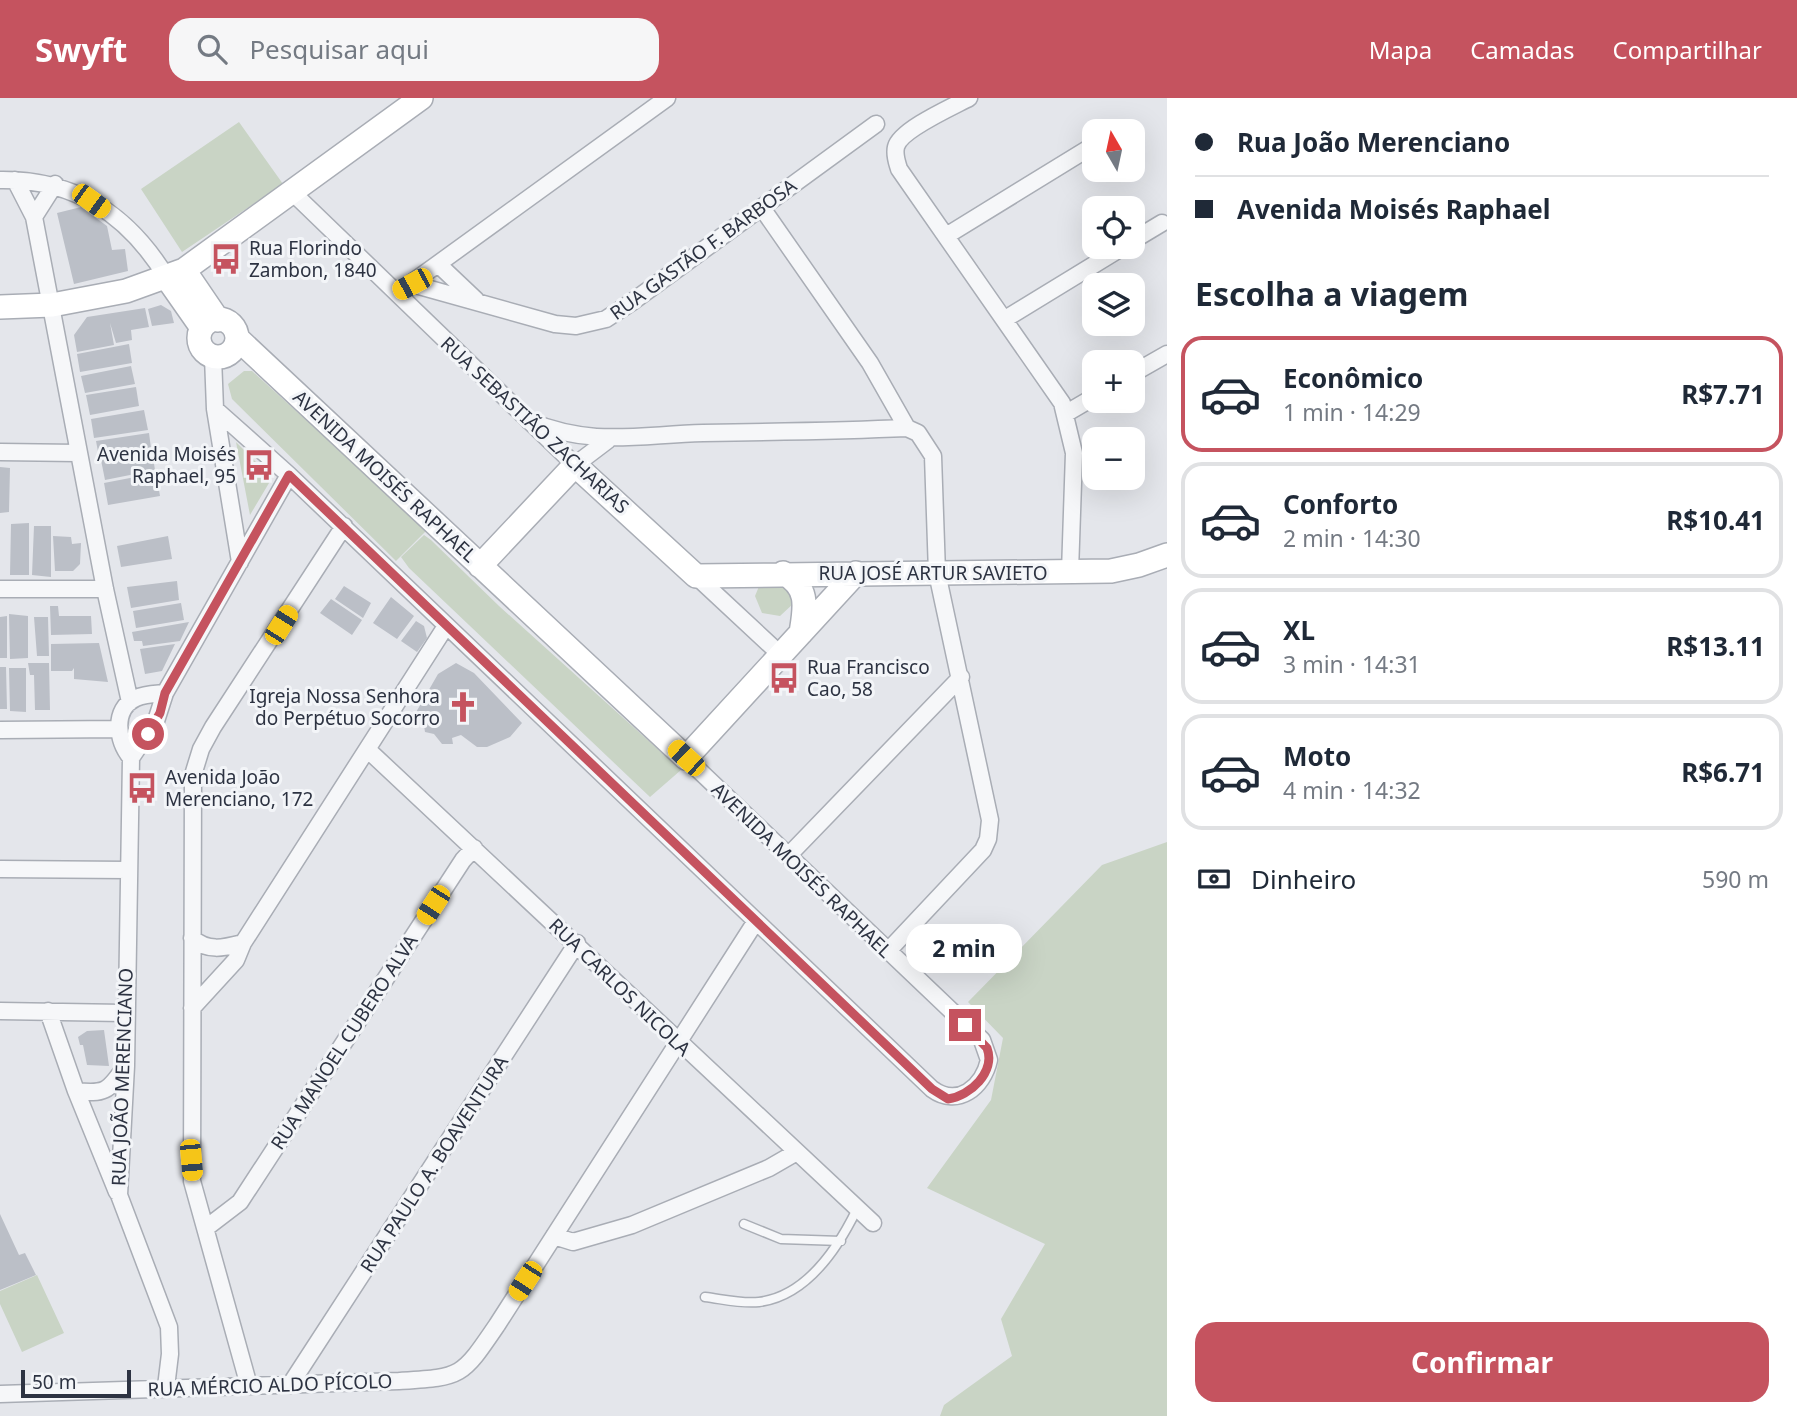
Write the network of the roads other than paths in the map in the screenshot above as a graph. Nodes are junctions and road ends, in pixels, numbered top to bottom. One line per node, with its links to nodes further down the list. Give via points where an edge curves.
1 (421, 98): 8 (street)
2 (667, 98): 15 (street)
3 (969, 98): 13 (street, via 904,135 896,145 899,169)
4 (876, 124): 9 (street, RUA GASTÃO F. BARBOSA)
5 (1082, 152): 13 (street)
6 (7, 180): 7 (street); 10 (street)
7 (55, 184): 10 (street); 16 (street, via 101,208)
8 (291, 191): 16 (street); 18 (street, RUA SEBASTIÃO ZACHARIAS)
9 (762, 208): 19 (street, RUA GASTÃO F. BARBOSA, via 632,302 591,325 555,324); 32 (street, via 870,363)
10 (34, 217): 20 (street)
11 (1162, 223): 12 (street)
12 (1145, 233)
13 (946, 236): 22 (street)
14 (1103, 259): 22 (street)
15 (439, 265): 17 (street); 19 (street)
16 (169, 269): 20 (street, via 126,291); 23 (street)
17 (412, 284): 18 (street); 19 (street, RUA GASTÃO F. BARBOSA)
18 (395, 293): 31 (street, RUA SEBASTIÃO ZACHARIAS)
19 (476, 300)
20 (52, 305): 21 (street); 35 (street)
21 (0, 307)
22 (1005, 319): 30 (street, via 1050,383)
23 (210, 324): 24 (street, via 231,325); 26 (street, via 199,342)
24 (237, 338): 26 (street, via 230,353); 41 (street, AVENIDA MOISÉS RAPHAEL)
25 (1167, 354): 27 (street)
26 (213, 356): 29 (street)
27 (1145, 367)
28 (1082, 404): 30 (street)
29 (215, 408): 37 (street, AVENIDA MOISÉS RAPHAEL); 40 (street)
30 (1065, 414): 42 (street, via 1074,453)
31 (528, 421): 33 (street, via 572,436); 36 (street, RUA SEBASTIÃO ZACHARIAS)
32 (907, 428): 33 (street, via 659,434); 45 (street, via 918,433 933,456)
33 (608, 440): 36 (street)
34 (0, 452): 35 (street)
35 (78, 453): 48 (street)
36 (575, 465): 41 (street); 46 (street, RUA SEBASTIÃO ZACHARIAS)
37 (289, 475): 38 (street, AVENIDA MOISÉS RAPHAEL); 40 (street)
38 (344, 526): 49 (street, AVENIDA MOISÉS RAPHAEL); 65 (street, via 201,749 193,775)
39 (1167, 555): 42 (street, RUA JOSÉ ARTUR SAVIETO, via 1125,569)
40 (240, 562): 53 (street)
41 (480, 566): 59 (street, AVENIDA MOISÉS RAPHAEL)
42 (1070, 572): 45 (street, RUA JOSÉ ARTUR SAVIETO)
43 (783, 573): 44 (street, RUA JOSÉ ARTUR SAVIETO); 46 (street, RUA JOSÉ ARTUR SAVIETO); 50 (street, via 803,591)
44 (856, 573): 45 (street, RUA JOSÉ ARTUR SAVIETO); 50 (street)
45 (937, 573): 52 (street)
46 (696, 576): 51 (street, RUA SEBASTIÃO ZACHARIAS)
47 (0, 589): 48 (street)
48 (105, 589): 54 (street)
49 (446, 626): 57 (street); 64 (street, AVENIDA MOISÉS RAPHAEL)
50 (801, 634): 51 (street)
51 (782, 656): 59 (street)
52 (961, 677): 61 (street); 68 (street, via 990,820 988,839)
53 (165, 693): 54 (street); 58 (street, via 156,721)
54 (130, 702): 55 (street)
55 (119, 729): 56 (street); 58 (street, RUA JOÃO MERENCIANO, via 121,743)
56 (0, 730)
57 (368, 750): 60 (street, RUA CARLOS NICOLA); 66 (street)
58 (131, 758): 63 (street, RUA JOÃO MERENCIANO)
59 (686, 758): 61 (street, AVENIDA MOISÉS RAPHAEL)
60 (474, 848): 67 (street, RUA CARLOS NICOLA); 81 (street, RUA MANOEL CUBERO ALVA, via 240,1202)
61 (788, 856): 68 (street, AVENIDA MOISÉS RAPHAEL)
62 (0, 869): 63 (street)
63 (128, 870): 72 (street, RUA JOÃO MERENCIANO)
64 (756, 921): 68 (street, AVENIDA MOISÉS RAPHAEL, via 932,1089 948,1099 962,1096 988,1068 987,1048); 73 (street)
65 (192, 938): 66 (street, via 213,948); 69 (street)
66 (243, 943): 69 (street, via 236,960)
67 (577, 943): 73 (street, RUA CARLOS NICOLA); 85 (street, RUA PAULO A. BOAVENTURA)
68 (887, 952)
69 (192, 1008): 81 (street, via 192,1181)
70 (0, 1011): 71 (street)
71 (48, 1011): 72 (street); 75 (street)
72 (124, 1013): 74 (street, RUA JOÃO MERENCIANO)
73 (680, 1045): 76 (street, RUA CARLOS NICOLA); 82 (street)
74 (125, 1066): 75 (street, via 110,1088); 77 (street, RUA JOÃO MERENCIANO)
75 (76, 1091): 77 (street)
76 (795, 1153): 78 (street, RUA CARLOS NICOLA); 82 (street, via 632,1225 573,1242)
77 (119, 1195): 87 (street, RUA JOÃO MERENCIANO, via 169,1327)
78 (857, 1209): 79 (street, RUA CARLOS NICOLA); 83 (lane)
79 (873, 1223)
80 (744, 1224): 83 (lane, via 781,1239)
81 (206, 1228): 86 (street)
82 (554, 1237): 85 (street, RUA MÉRCIO ALDO PÍCOLO, via 471,1364 456,1376)
83 (841, 1241): 84 (lane, via 823,1265 779,1295 759,1302)
84 (705, 1297)
85 (290, 1385): 86 (street, RUA MÉRCIO ALDO PÍCOLO)
86 (248, 1386): 87 (street, RUA MÉRCIO ALDO PÍCOLO)
87 (166, 1387): 88 (street, RUA MÉRCIO ALDO PÍCOLO)
88 (0, 1394)

